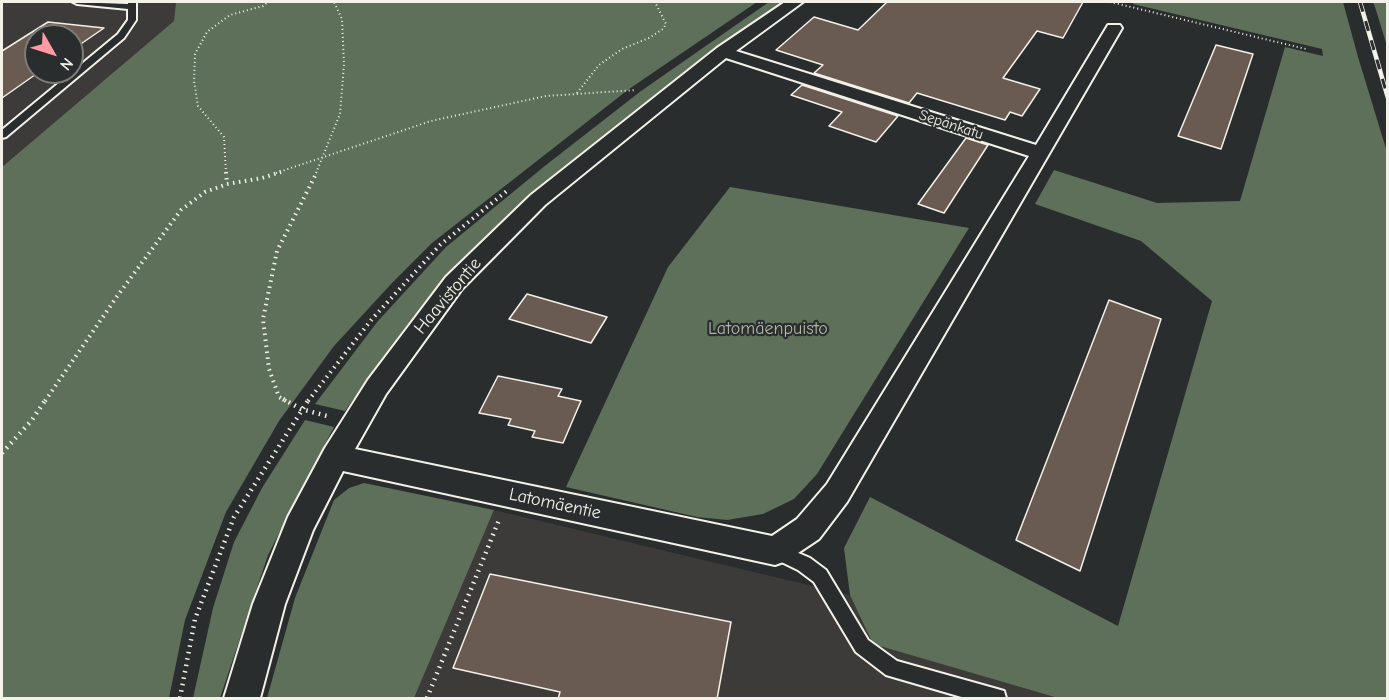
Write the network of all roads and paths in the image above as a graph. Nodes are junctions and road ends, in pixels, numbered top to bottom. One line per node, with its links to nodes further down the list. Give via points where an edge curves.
1 (77, 2): 7 (lane)
2 (268, 2): 16 (path, via 230,15 207,32 195,54 198,106 224,137)
3 (334, 2): 15 (path, via 342,19 344,64 340,114)
4 (655, 2): 12 (path, via 666,24 663,29 599,64)
5 (795, 2): 10 (street, Haavistontie)
6 (1110, 2): 9 (path)
7 (132, 4): 13 (lane, via 132,20 121,36)
8 (1114, 28): 14 (street)
9 (1305, 49)
10 (723, 52): 14 (street, Sepänkatu); 19 (street, Haavistontie, via 538,200 454,283 377,387)
11 (637, 90): 12 (path)
12 (577, 94): 15 (path, via 546,96 431,121)
13 (2, 135)
14 (1041, 153): 21 (street, via 837,493 808,529)
15 (324, 157): 16 (path, via 262,178); 17 (path, via 277,251 263,319 269,369 279,397)
16 (227, 184): 18 (path, via 204,192 181,210 32,420)
17 (301, 409)
18 (2, 453)
19 (334, 457): 20 (street, Latomäentie); 22 (street, Haavistontie, via 282,571)
20 (510, 495): 21 (street, Latomäentie); 23 (path)
21 (775, 551): 24 (lane, via 820,576 862,646 892,669)
22 (242, 699)
23 (427, 699)
24 (997, 699)

